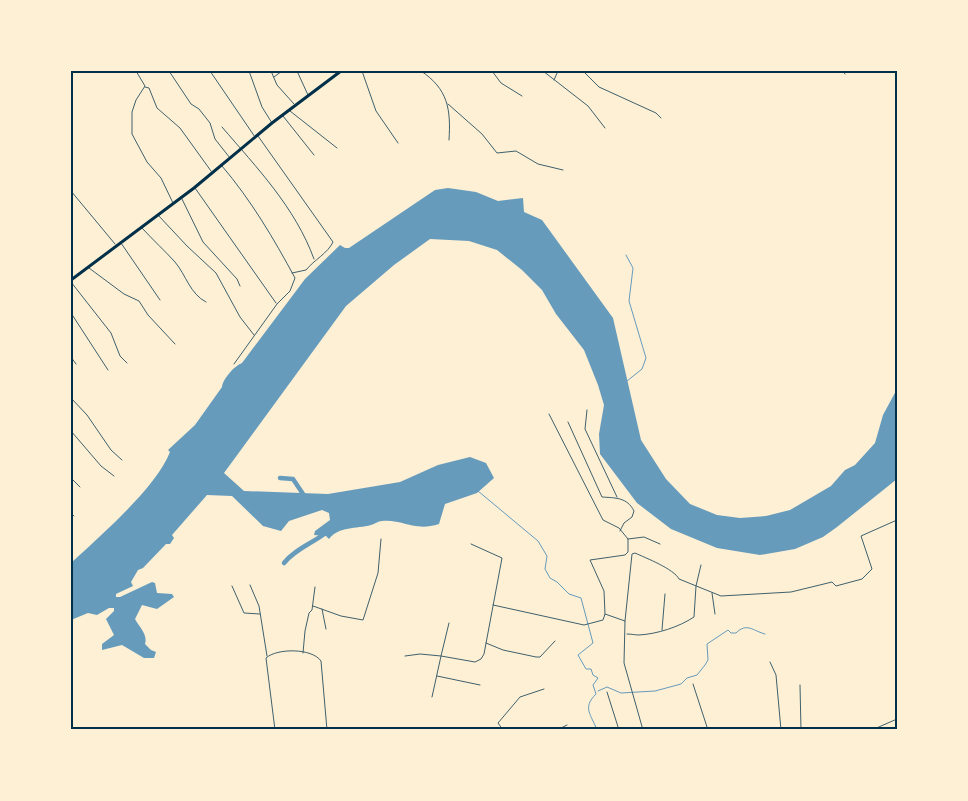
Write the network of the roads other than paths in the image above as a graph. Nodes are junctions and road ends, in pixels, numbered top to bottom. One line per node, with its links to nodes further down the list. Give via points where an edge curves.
1 (136, 71): 19 (street)
2 (169, 71): 36 (street, via 191,104 210,123 216,139)
3 (210, 71): 30 (street)
4 (249, 71): 27 (street, via 262,107)
5 (270, 71): 17 (street)
6 (282, 71): 17 (street)
7 (296, 71): 20 (street)
8 (341, 71): 20 (highway)
9 (362, 71): 32 (street, via 376,111)
10 (421, 71): 22 (street, via 434,80)
11 (492, 71): 21 (street, via 500,83)
12 (543, 71): 18 (street)
13 (558, 71): 18 (street)
14 (582, 71): 26 (street, via 600,88)
15 (843, 71): 16 (street)
16 (846, 74)
17 (273, 77): 23 (street)
18 (554, 80): 29 (street, via 588,106)
19 (145, 86): 39 (street, via 158,108 180,128); 43 (street, via 132,112 132,134 147,162 161,178)
20 (308, 96): 23 (highway)
21 (522, 96)
22 (448, 104): 31 (street); 38 (street, via 498,153 516,151 538,164)
23 (296, 106): 24 (highway)
24 (290, 111): 25 (highway); 33 (street)
25 (283, 116): 27 (highway); 35 (street)
26 (661, 118)
27 (272, 123): 30 (highway)
28 (222, 127): 34 (street)
29 (605, 128)
30 (257, 137): 34 (highway); 48 (street, via 334,242 330,249)
31 (450, 140)
32 (398, 144)
33 (337, 148)
34 (240, 150): 36 (highway); 48 (street, via 267,178 295,218)
35 (314, 155)
36 (230, 158): 37 (highway)
37 (222, 165): 39 (highway); 50 (street, via 244,193)
38 (562, 170)
39 (212, 173): 40 (highway)
40 (194, 188): 42 (highway); 55 (street)
41 (71, 191): 47 (street)
42 (181, 197): 43 (highway); 52 (street, via 203,242)
43 (173, 204): 44 (highway)
44 (158, 214): 45 (highway); 57 (street, via 216,273 240,317)
45 (142, 228): 46 (highway); 54 (street, via 175,262 197,297)
46 (121, 242): 47 (highway); 53 (street)
47 (116, 245): 49 (highway)
48 (314, 260): 50 (street, via 306,270)
49 (88, 268): 51 (highway); 58 (street, via 139,301)
50 (292, 273): 55 (street, via 294,284)
51 (71, 281): 60 (street, via 111,334 120,356)
52 (240, 286)
53 (160, 300)
54 (206, 302)
55 (277, 304): 57 (street)
56 (71, 313): 63 (street)
57 (254, 335): 62 (street)
58 (175, 344)
59 (71, 356): 61 (street)
60 (128, 363)
61 (76, 364)
62 (234, 364)
63 (108, 370)
64 (71, 398): 69 (street)
65 (587, 410): 73 (street, via 585,429)
66 (548, 414): 77 (street, via 603,520)
67 (568, 422): 73 (street, via 602,497)
68 (71, 431): 70 (street)
69 (122, 460)
70 (114, 476)
71 (71, 478): 72 (street)
72 (80, 487)
73 (617, 498): 77 (street, via 628,503 634,511)
74 (71, 513): 75 (street)
75 (74, 516)
76 (897, 520): 87 (street, via 861,536 872,569 862,579 781,593 720,596)
77 (620, 530): 78 (street)
78 (628, 538): 81 (street, via 644,537); 93 (street, via 625,555 590,560 604,591)
79 (381, 539): 91 (street, via 378,573 363,620)
80 (471, 544): 89 (street, via 502,558)
81 (660, 544)
82 (701, 565): 85 (street)
83 (250, 585): 92 (street)
84 (232, 586): 92 (street, via 244,613)
85 (696, 586): 87 (street); 95 (street, via 632,554); 98 (street, via 694,617)
86 (315, 587): 90 (street)
87 (712, 593): 94 (street)
88 (665, 594): 98 (street)
89 (493, 605): 93 (street, via 585,625 603,620); 100 (street)
90 (313, 606): 91 (street); 102 (street, via 305,631)
91 (322, 608): 97 (street)
92 (260, 614): 103 (street)
93 (605, 614): 95 (street)
94 (715, 614)
95 (625, 621): 99 (street)
96 (449, 623): 105 (street)
97 (326, 629)
98 (662, 630): 99 (street, via 640,635)
99 (626, 634): 121 (street, via 623,656)
100 (485, 642): 101 (street, via 503,650 536,657); 105 (street, via 481,659 475,662)
101 (555, 642)
102 (303, 653): 103 (street, via 283,651); 117 (street, via 319,658 323,664)
103 (267, 656): 116 (street)
104 (405, 656): 105 (street)
105 (441, 656): 107 (street)
106 (770, 662): 123 (street, via 776,675)
107 (436, 676): 110 (street); 113 (street)
108 (694, 684): 122 (street)
109 (800, 685): 124 (street)
110 (480, 686)
111 (544, 689): 118 (street, via 520,697 498,723)
112 (607, 692): 120 (street)
113 (432, 697)
114 (897, 719): 125 (street)
115 (568, 725): 119 (street)
116 (275, 730)
117 (327, 730)
118 (503, 730)
119 (557, 730)
120 (619, 730)
121 (643, 730)
122 (708, 730)
123 (781, 730)
124 (801, 730)
125 (872, 730)

